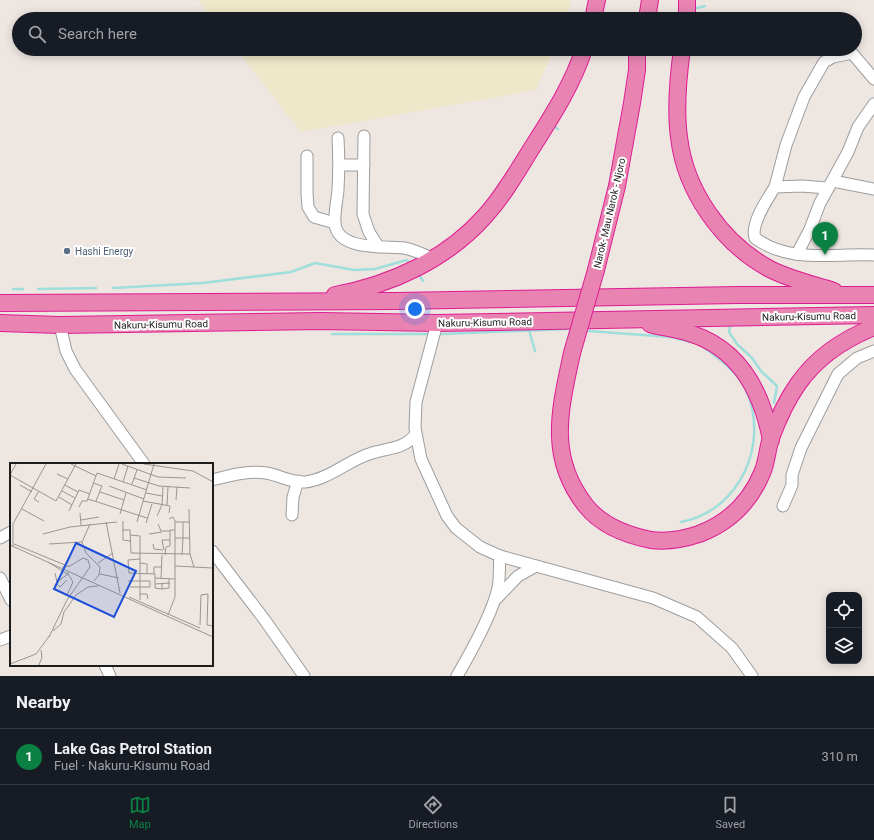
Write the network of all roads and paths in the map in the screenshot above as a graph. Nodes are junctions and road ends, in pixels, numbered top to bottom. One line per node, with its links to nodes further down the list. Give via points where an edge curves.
1 (597, 0): 5 (highway)
2 (642, 0): 6 (highway)
3 (650, 0): 7 (highway)
4 (687, 0): 8 (highway)
5 (594, 12)
6 (641, 12)
7 (648, 12)
8 (687, 12)
9 (581, 56): 30 (highway, via 565,94 497,201 454,245)
10 (637, 56): 15 (highway, Narok- Mau Narok - Njoro)
11 (640, 56): 15 (highway, Narok- Mau Narok - Njoro)
12 (681, 56): 32 (highway, via 677,99 678,136 693,187 706,209 728,237 756,261 788,277)
13 (838, 56): 24 (street, via 824,62 804,97 786,145)
14 (855, 56): 16 (street)
15 (637, 70): 43 (highway, Narok- Mau Narok - Njoro, bridge, via 617,186 572,353 559,421 563,461 573,488 597,517 629,535 657,541 672,540 705,532 725,521 743,505 762,473)
16 (874, 79)
17 (874, 104): 23 (street, via 858,127)
18 (364, 136): 22 (street)
19 (338, 138): 21 (street)
20 (307, 156): 26 (street, via 308,207 314,216)
21 (340, 165): 22 (street); 26 (street)
22 (364, 165): 27 (street, via 363,214 369,232)
23 (830, 185): 24 (street); 25 (street); 28 (street)
24 (775, 187): 28 (street, via 761,209 754,235 770,247)
25 (874, 189)
26 (335, 223): 27 (street, via 339,235 347,241)
27 (378, 246): 30 (street, via 417,251)
28 (797, 254): 29 (street)
29 (874, 255)
30 (433, 259): 33 (highway, via 382,283)
31 (874, 295): 32 (highway, Nakuru-Kisumu Road)
32 (850, 296): 33 (highway, Nakuru-Kisumu Road, via 738,295)
33 (298, 301): 34 (highway, Nakuru-Kisumu Road)
34 (0, 303)
35 (874, 315): 36 (highway, Nakuru-Kisumu Road)
36 (635, 319): 38 (highway, Nakuru-Kisumu Road); 43 (highway, via 692,334 711,343 740,364 754,387)
37 (0, 323): 39 (highway, Nakuru-Kisumu Road)
38 (437, 323): 39 (highway, Nakuru-Kisumu Road); 42 (street, via 416,402)
39 (60, 325): 44 (street, via 66,351 75,369)
40 (874, 327): 43 (highway, Narok- Mau Narok - Njoro, via 831,350 798,383 782,410)
41 (874, 351): 47 (street, via 857,358 838,374 801,448 792,475 792,485)
42 (416, 435): 46 (street, via 404,445 372,453 316,479); 52 (street, via 421,459 447,516 465,536 480,547)
43 (771, 440)
44 (143, 463)
45 (213, 480): 46 (street, via 265,472)
46 (298, 481): 48 (street, via 293,497)
47 (783, 506)
48 (292, 515)
49 (10, 533): 50 (street)
50 (0, 538)
51 (213, 552): 61 (street)
52 (500, 556): 53 (street); 56 (street, via 498,587)
53 (536, 566): 56 (street, via 518,576); 63 (street, via 653,598 697,617 732,648)
54 (0, 578): 55 (street)
55 (10, 598)
56 (492, 604): 62 (street)
57 (10, 636): 58 (street)
58 (0, 640)
59 (105, 666): 60 (street)
60 (110, 676)
61 (304, 676)
62 (457, 676)
63 (752, 676)

